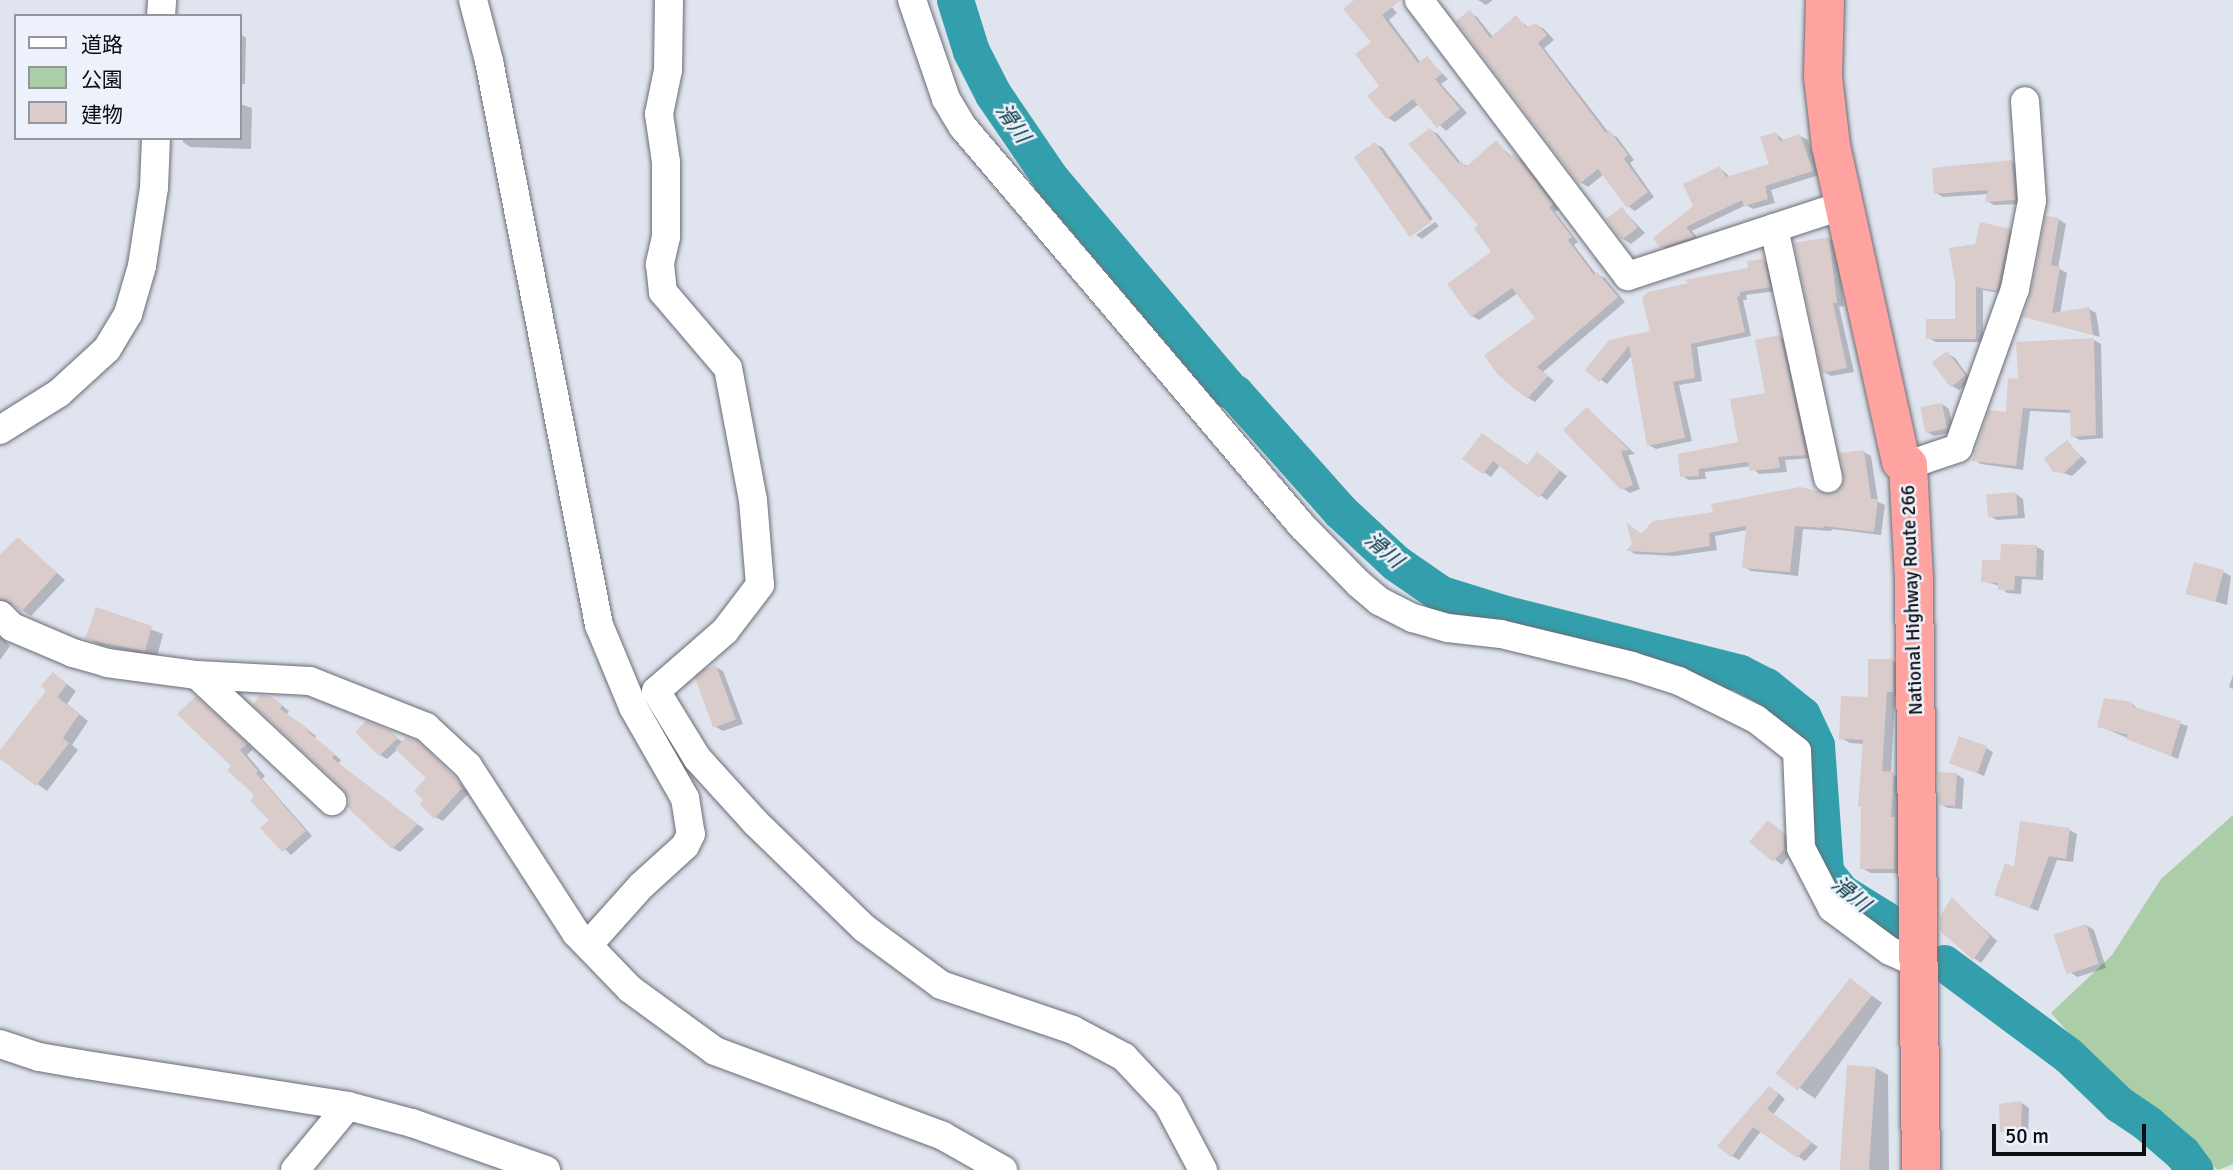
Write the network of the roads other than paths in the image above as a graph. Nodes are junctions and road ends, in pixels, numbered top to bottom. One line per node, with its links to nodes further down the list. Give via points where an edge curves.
1 (473, 0): 16 (street, via 489,61 599,625 633,707 685,798 691,834 685,846 641,886)
2 (669, 0): 23 (street, via 668,70 660,114 666,162 666,237 660,264 663,292 728,368 752,500 760,585 725,631 656,691 697,758 864,928 941,985 1073,1030 1124,1057 1168,1104)
3 (912, 0): 17 (street, via 946,99 963,127 1302,526 1359,584 1379,601 1413,618 1632,666 1679,681 1756,719 1797,751 1801,848 1832,908 1890,951)
4 (1419, 0): 9 (street, via 1628,275)
5 (1825, 0): 8 (highway, National Highway Route 266, via 1826,114)
6 (2025, 101): 11 (street, via 2032,201 2015,289 1958,449)
7 (156, 140): 10 (street, via 155,188 142,266 128,314 107,349 60,393)
8 (1844, 205): 9 (street); 11 (highway, National Highway Route 266, via 1902,461)
9 (1774, 228): 12 (street)
10 (0, 430)
11 (1908, 466): 17 (highway, National Highway Route 266)
12 (1828, 478)
13 (0, 615): 14 (street, via 12,627 73,653 107,663)
14 (197, 675): 15 (street); 16 (street, via 310,681 426,727 468,766)
15 (332, 801)
16 (588, 946): 22 (street, via 630,989 715,1051 943,1136)
17 (1919, 964): 24 (highway, National Highway Route 266)
18 (0, 1044): 19 (street, via 38,1057)
19 (348, 1106): 20 (street); 21 (street, via 412,1123)
20 (295, 1170)
21 (546, 1170)
22 (1003, 1170)
23 (1203, 1170)
24 (1921, 1170)

